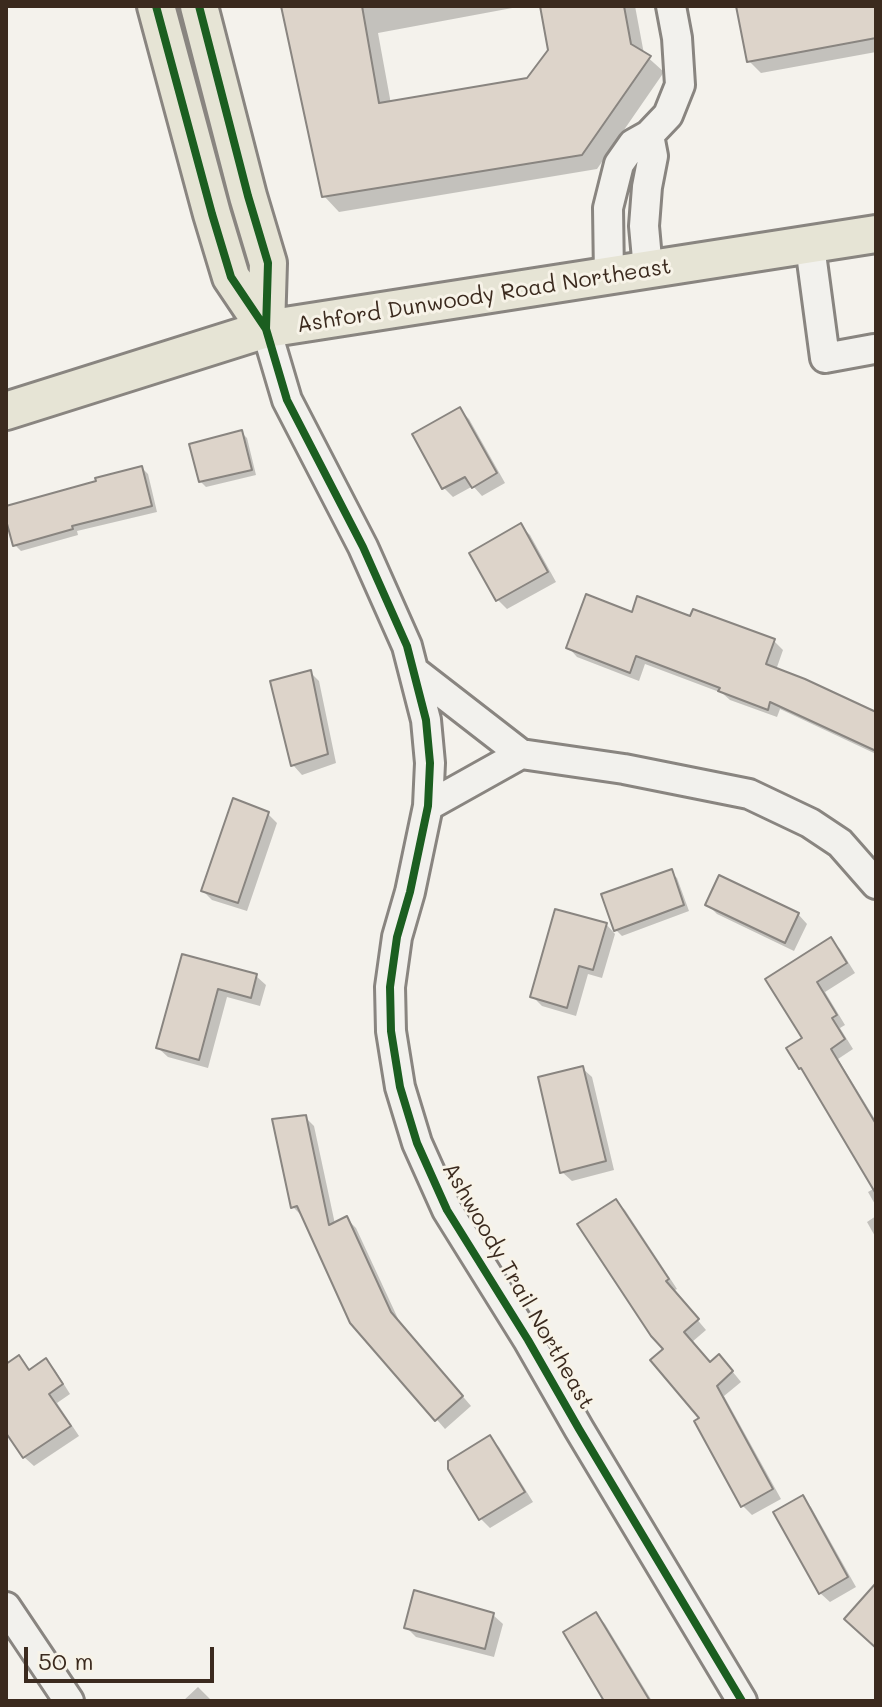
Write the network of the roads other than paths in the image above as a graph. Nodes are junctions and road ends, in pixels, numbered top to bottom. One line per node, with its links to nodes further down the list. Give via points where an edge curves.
1 (156, 6): 9 (main road, via 231,277)
2 (199, 6): 9 (main road, via 268,263)
3 (671, 6): 4 (street, via 680,85 668,115)
4 (649, 135): 7 (street, via 653,156 644,226); 8 (street, via 633,144 619,164 608,208)
5 (876, 234): 6 (main road, Ashford Dunwoody Road Northeast)
6 (810, 246): 7 (main road, Ashford Dunwoody Road Northeast); 10 (street, via 825,358)
7 (648, 270): 8 (main road, Ashford Dunwoody Road Northeast)
8 (609, 276): 9 (main road, Ashford Dunwoody Road Northeast)
9 (266, 329): 11 (main road, Ashford Dunwoody Road Northeast); 12 (street, Ashwoody Trail Northeast, via 287,400 363,547)
10 (874, 349)
11 (6, 411)
12 (414, 671): 13 (street); 14 (street, Ashwoody Trail Northeast, via 426,720)
13 (521, 754): 14 (street); 15 (street, via 749,794 840,843)
14 (428, 806): 18 (street, Ashwoody Trail Northeast, via 390,987 400,1087 417,1143 447,1210)
15 (876, 884)
16 (6, 1607): 17 (street)
17 (69, 1701)
18 (742, 1701)

